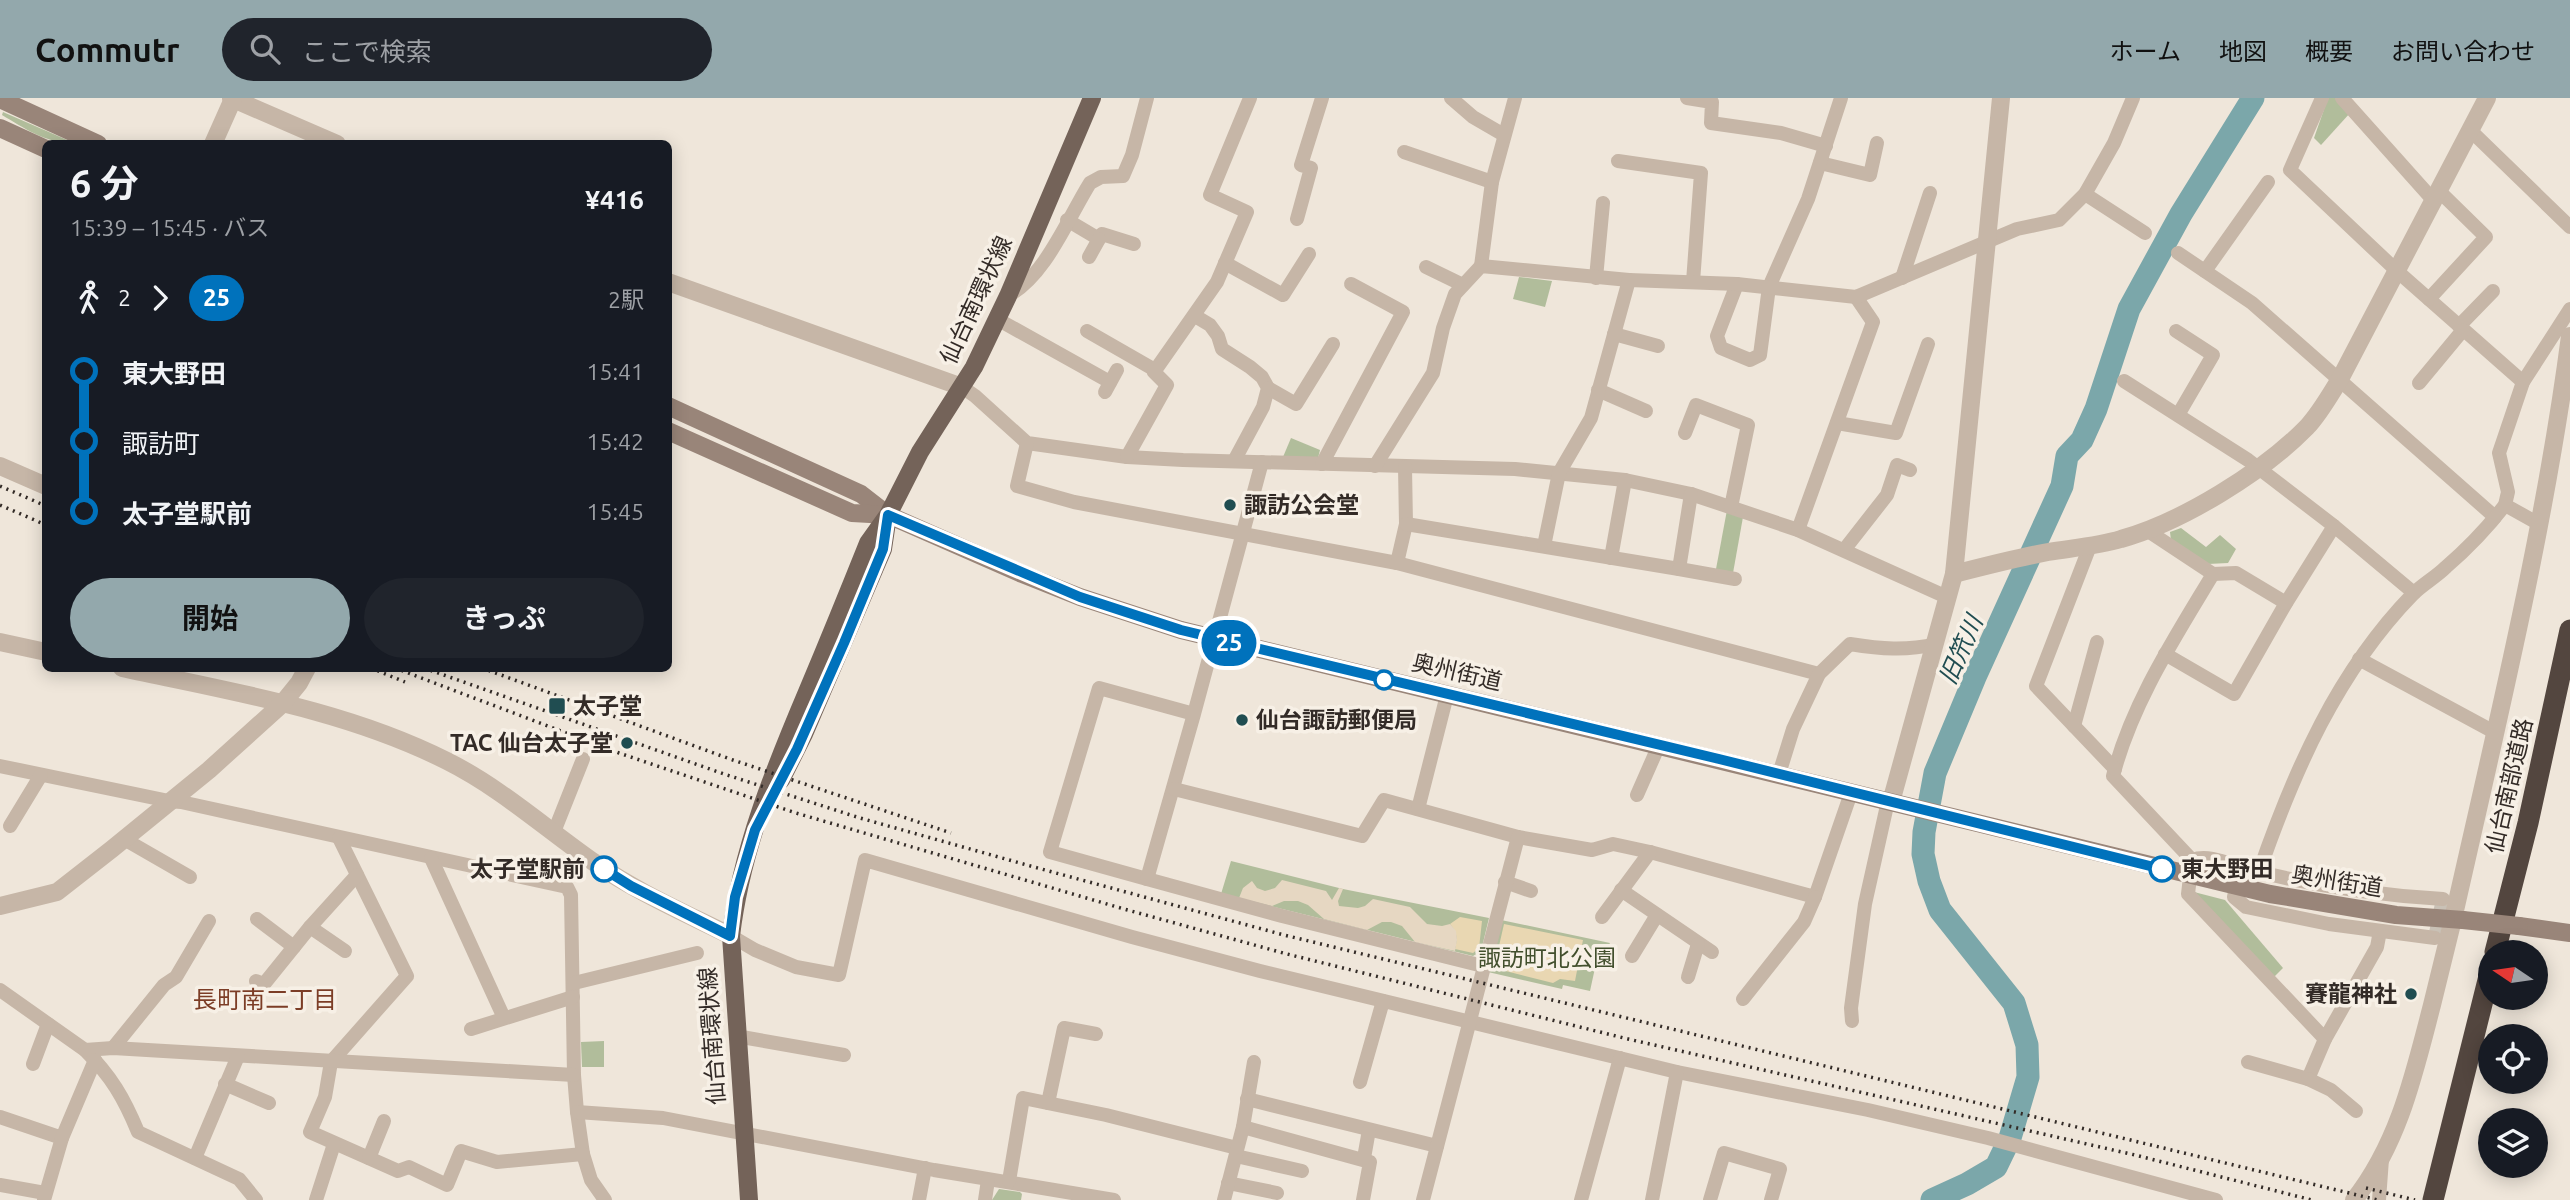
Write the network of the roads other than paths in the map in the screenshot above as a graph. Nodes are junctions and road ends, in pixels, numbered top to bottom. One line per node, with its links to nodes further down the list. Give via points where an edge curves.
1 (232, 98): 20 (street); 21 (street)
2 (1092, 98): 59 (main road, 仙台南環状線)
3 (1147, 98): 35 (street, via 1123,176 1101,177 1090,183)
4 (1250, 98): 44 (street, via 1210,195 1247,212)
5 (1322, 98): 34 (street, via 1301,165 1311,168)
6 (1451, 98): 18 (street)
7 (1515, 98): 18 (street)
8 (1687, 98): 23 (street, via 1713,102 1711,123 1781,133)
9 (1841, 98): 23 (street)
10 (2001, 98): 39 (street)
11 (2133, 98): 31 (street)
12 (2322, 98): 48 (street, via 2290,170)
13 (2342, 98): 32 (street)
14 (0, 99): 19 (main road)
15 (2481, 100): 17 (street)
16 (0, 128): 24 (main road)
17 (2470, 130): 32 (street); 36 (street)
18 (1504, 135): 28 (street)
19 (89, 140)
20 (216, 140)
21 (328, 140)
22 (1877, 143): 27 (street, via 1870,176)
23 (1826, 146): 27 (street)
24 (42, 147)
25 (1404, 152): 28 (street)
26 (1618, 161): 52 (street, via 1700,173)
27 (1820, 163): 57 (street)
28 (1492, 182): 45 (street)
29 (2268, 182): 47 (street)
30 (1930, 193): 50 (street)
31 (2085, 194): 37 (street); 39 (street, via 2059,220 2017,229)
32 (2436, 196): 48 (street); 61 (street, via 2486,237)
33 (1604, 203): 49 (street)
34 (1297, 219)
35 (1067, 220): 38 (street); 59 (street, via 1042,264 1024,287)
36 (2570, 227)
37 (2145, 233)
38 (1099, 239): 40 (street, via 1102,234); 43 (street)
39 (1988, 242): 50 (street); 118 (street)
40 (1133, 244)
41 (2178, 253): 47 (street)
42 (1309, 254): 44 (street, via 1283,295)
43 (1089, 257)
44 (1225, 263): 63 (street)
45 (1481, 266): 49 (street); 56 (street)
46 (1426, 267): 56 (street)
47 (2205, 271): 74 (street, via 2252,303)
48 (2397, 271): 61 (street); 74 (street)
49 (1596, 278): 51 (street)
50 (1902, 278): 60 (street)
51 (1629, 280): 52 (street); 68 (street)
52 (1693, 282): 54 (street)
53 (672, 283): 79 (street)
54 (1737, 284): 57 (street); 57 (street, via 1717,336 1721,348 1750,360 1760,355)
55 (1351, 285): 92 (street, via 1402,312)
56 (1463, 285): 94 (street, via 1447,313 1433,373)
57 (1769, 287): 60 (street)
58 (2493, 291): 65 (street)
59 (1008, 296): 64 (main road, 仙台南環状線)
60 (1856, 297): 85 (street, via 1873,322)
61 (2429, 299): 65 (street)
62 (2570, 309): 77 (street)
63 (1195, 316): 73 (street); 80 (street, via 1210,325 1223,349 1262,377)
64 (997, 318): 75 (street); 79 (main road, 仙台南環状線)
65 (2461, 328): 77 (street); 78 (street)
66 (1087, 331): 73 (street)
67 (2176, 331): 84 (street, via 2213,355)
68 (1614, 334): 72 (street); 81 (street)
69 (2570, 336): 107 (street)
70 (1333, 344): 80 (street, via 1296,404)
71 (1928, 345): 85 (street, via 1896,433)
72 (1658, 346)
73 (1155, 370): 89 (street, via 1167,385)
74 (2340, 379): 96 (street, via 2307,426); 105 (street)
75 (1111, 381)
76 (2124, 381): 84 (street)
77 (2523, 382): 102 (street, via 2499,453 2508,492)
78 (2419, 383)
79 (962, 387): 88 (street); 104 (main road, 仙台南環状線, via 920,452)
80 (1268, 388): 90 (street)
81 (1598, 390): 83 (street); 98 (street, via 1591,418)
82 (672, 408): 104 (main road, via 861,494)
83 (1646, 411)
84 (2178, 415): 96 (street)
85 (1837, 423): 109 (street)
86 (672, 433): 104 (main road, via 852,513)
87 (1685, 433): 103 (street, via 1696,405 1748,425)
88 (1027, 443): 89 (street); 111 (street, via 1017,486 1074,502)
89 (1127, 457): 90 (street)
90 (1234, 461): 91 (street)
91 (1262, 462): 92 (street); 111 (street)
92 (1322, 464): 94 (street)
93 (0, 466): 100 (street)
94 (1375, 467): 95 (street)
95 (1405, 467): 98 (street); 106 (street)
96 (2258, 468): 108 (street); 110 (street)
97 (1910, 470): 114 (street, via 1897,466 1887,495)
98 (1559, 473): 99 (street); 113 (street)
99 (1625, 480): 101 (street); 115 (street)
100 (42, 484)
101 (1691, 494): 103 (street); 117 (street)
102 (2505, 505): 105 (street); 107 (street)
103 (1731, 507): 109 (street)
104 (888, 515): 125 (main road, 奥州街道, via 1080,597); 179 (main road, 仙台南環状線, via 868,543 778,761 735,897)
105 (2495, 517): 121 (street)
106 (1406, 524): 113 (street); 116 (street)
107 (2539, 524): 139 (street)
108 (2334, 526): 121 (street); 123 (street)
109 (1798, 530): 114 (street)
110 (2148, 531): 112 (street); 119 (street)
111 (1244, 532): 116 (street); 125 (street)
112 (2090, 546): 118 (street); 138 (street, via 2036,686)
113 (1544, 547): 115 (street)
114 (1844, 550): 122 (street)
115 (1611, 558): 117 (street)
116 (1397, 563): 134 (street)
117 (1679, 569): 120 (street)
118 (1954, 574): 122 (street)
119 (2213, 574): 123 (street, via 2236,573); 130 (street)
120 (1735, 579)
121 (2414, 593): 131 (street)
122 (1949, 598): 128 (street)
123 (2286, 603): 130 (street, via 2234,694)
124 (2570, 630): 181 (highway, 仙台南部道路)
125 (1215, 639): 135 (main road, 奥州街道); 137 (street)
126 (0, 642): 129 (street)
127 (2097, 642): 138 (street)
128 (1936, 644): 134 (street, via 1886,650 1850,644); 150 (street)
129 (42, 651)
130 (2165, 654): 143 (street, via 2127,728)
131 (2359, 659): 139 (street); 160 (street, via 2302,759)
132 (140, 672): 136 (street)
133 (305, 672): 136 (street)
134 (1819, 674): 144 (street, via 1793,729)
135 (1447, 695): 140 (main road, 奥州街道); 151 (street)
136 (282, 704): 149 (street); 153 (street, via 361,724 408,742 481,780)
137 (1194, 714): 146 (street); 163 (street, via 1099,688 1050,852)
138 (2074, 726): 143 (street)
139 (2496, 733): 174 (street)
140 (1659, 745): 144 (main road, 奥州街道); 148 (street)
141 (583, 759): 153 (street)
142 (0, 766): 145 (street)
143 (2115, 768): 159 (street, via 2113,776)
144 (1779, 774): 147 (main road, 奥州街道)
145 (41, 775): 149 (street); 152 (street)
146 (1174, 789): 151 (street, via 1362,836 1384,800); 163 (street)
147 (1851, 793): 150 (main road, 奥州街道); 168 (street)
148 (1637, 795)
149 (169, 801): 155 (street); 156 (street)
150 (1895, 803): 159 (main road, 奥州街道); 198 (street, via 1865,904)
151 (1418, 809): 154 (street)
152 (10, 826)
153 (554, 832): 179 (street, via 631,886)
154 (1518, 837): 157 (street, via 1592,850 1614,844); 164 (street)
155 (338, 838): 158 (street); 161 (street)
156 (124, 839): 162 (street); 170 (street, via 57,892)
157 (1650, 852): 166 (street); 168 (street)
158 (430, 858): 191 (street, via 567,887 571,895); 196 (street)
159 (2191, 868): 160 (street, via 2202,856); 165 (main road, 奥州街道); 203 (street, via 2188,894)
160 (2259, 872): 169 (street, via 2403,897)
161 (357, 875): 176 (street); 209 (street, via 407,976)
162 (190, 877)
163 (1147, 879): 188 (street)
164 (1505, 882): 167 (street); 188 (street)
165 (2236, 886): 174 (main road, 奥州街道, via 2347,908); 177 (street, via 2234,897 2246,907)
166 (1621, 890): 171 (street); 172 (street)
167 (1531, 891)
168 (1815, 897): 193 (street, via 1804,922)
169 (2442, 899)
170 (0, 906)
171 (1657, 915): 182 (street); 187 (street)
172 (1602, 917)
173 (257, 919): 183 (street)
174 (2458, 920): 178 (main road, 奥州街道, bridge); 233 (street, via 2408,1097)
175 (209, 921): 204 (street, via 176,977 164,985)
176 (310, 927): 183 (street); 184 (street)
177 (2380, 931): 180 (street); 203 (street, via 2377,947)
178 (2564, 932)
179 (730, 936): 194 (street, via 796,967 839,975 865,860); 202 (main road, 仙台南環状線)
180 (2435, 937)
181 (2498, 940)
182 (1698, 944): 185 (street); 189 (street)
183 (294, 947): 190 (street, via 264,984)
184 (345, 951)
185 (1712, 952)
186 (697, 953): 191 (street)
187 (1632, 957)
188 (1483, 966): 197 (street)
189 (1688, 977)
190 (256, 981)
191 (573, 990): 196 (street); 215 (street)
192 (1, 995): 199 (street)
193 (1743, 999)
194 (1383, 1001): 197 (street); 214 (street)
195 (2480, 1010): 263 (highway)
196 (504, 1018): 200 (street)
197 (1470, 1020): 208 (street); 230 (street)
198 (1852, 1021)
199 (48, 1024): 205 (street); 212 (street)
200 (471, 1028)
201 (1096, 1034): 220 (street, via 1063,1028)
202 (736, 1036): 206 (street); 227 (main road, 仙台南環状線)
203 (2325, 1039): 216 (street)
204 (113, 1048): 205 (street); 207 (street)
205 (90, 1055): 228 (street); 234 (street, via 124,1097 138,1132)
206 (844, 1055)
207 (238, 1056): 209 (street); 217 (street)
208 (1620, 1058): 213 (street); 256 (street)
209 (331, 1062): 215 (street); 229 (street, via 325,1097 310,1132)
210 (1254, 1062): 218 (street)
211 (2248, 1062): 216 (street)
212 (33, 1064)
213 (1677, 1072): 257 (street); 260 (street, via 2025,1147)
214 (1358, 1073)
215 (574, 1075): 222 (street)
216 (2308, 1079): 221 (street, via 2331,1090)
217 (225, 1084): 219 (street); 234 (street)
218 (1247, 1099): 225 (street); 226 (street)
219 (269, 1103)
220 (1048, 1104): 231 (street, via 1106,1115); 240 (street, via 1023,1098)
221 (2356, 1111)
222 (577, 1112): 227 (street, via 663,1118); 232 (street)
223 (0, 1116): 228 (street)
224 (384, 1121): 235 (street)
225 (1243, 1127): 231 (street); 236 (street)
226 (1369, 1130): 230 (street); 236 (street)
227 (742, 1133): 237 (street); 250 (main road, 仙台南環状線)
228 (62, 1138): 245 (street)
229 (334, 1144): 235 (street); 248 (street)
230 (1437, 1146): 255 (street)
231 (1236, 1152): 238 (street); 241 (street)
232 (583, 1154): 235 (street, via 497,1162 461,1151 447,1185 409,1167 398,1171); 249 (street, via 591,1180)
233 (2382, 1157): 261 (street); 262 (street)
234 (195, 1158): 247 (street, via 239,1179)
235 (369, 1158)
236 (1364, 1158): 254 (street, via 1370,1162)
237 (925, 1168): 239 (street); 251 (street)
238 (1302, 1171)
239 (988, 1180): 240 (street); 252 (street)
240 (1009, 1181): 244 (street)
241 (1228, 1183): 243 (street); 253 (street)
242 (0, 1185): 245 (street)
243 (1277, 1193)
244 (1049, 1195): 246 (street)
245 (45, 1196)
246 (1107, 1199)
247 (256, 1200)
248 (316, 1200)
249 (605, 1200)
250 (749, 1200)
251 (919, 1200)
252 (985, 1200)
253 (1224, 1200)
254 (1363, 1200)
255 (1423, 1200)
256 (1581, 1200)
257 (1651, 1200)
258 (1710, 1200): 259 (street, via 1724,1153 1780,1169)
259 (1771, 1200)
260 (2216, 1200)
261 (2354, 1200)
262 (2378, 1200)
263 (2433, 1200)

